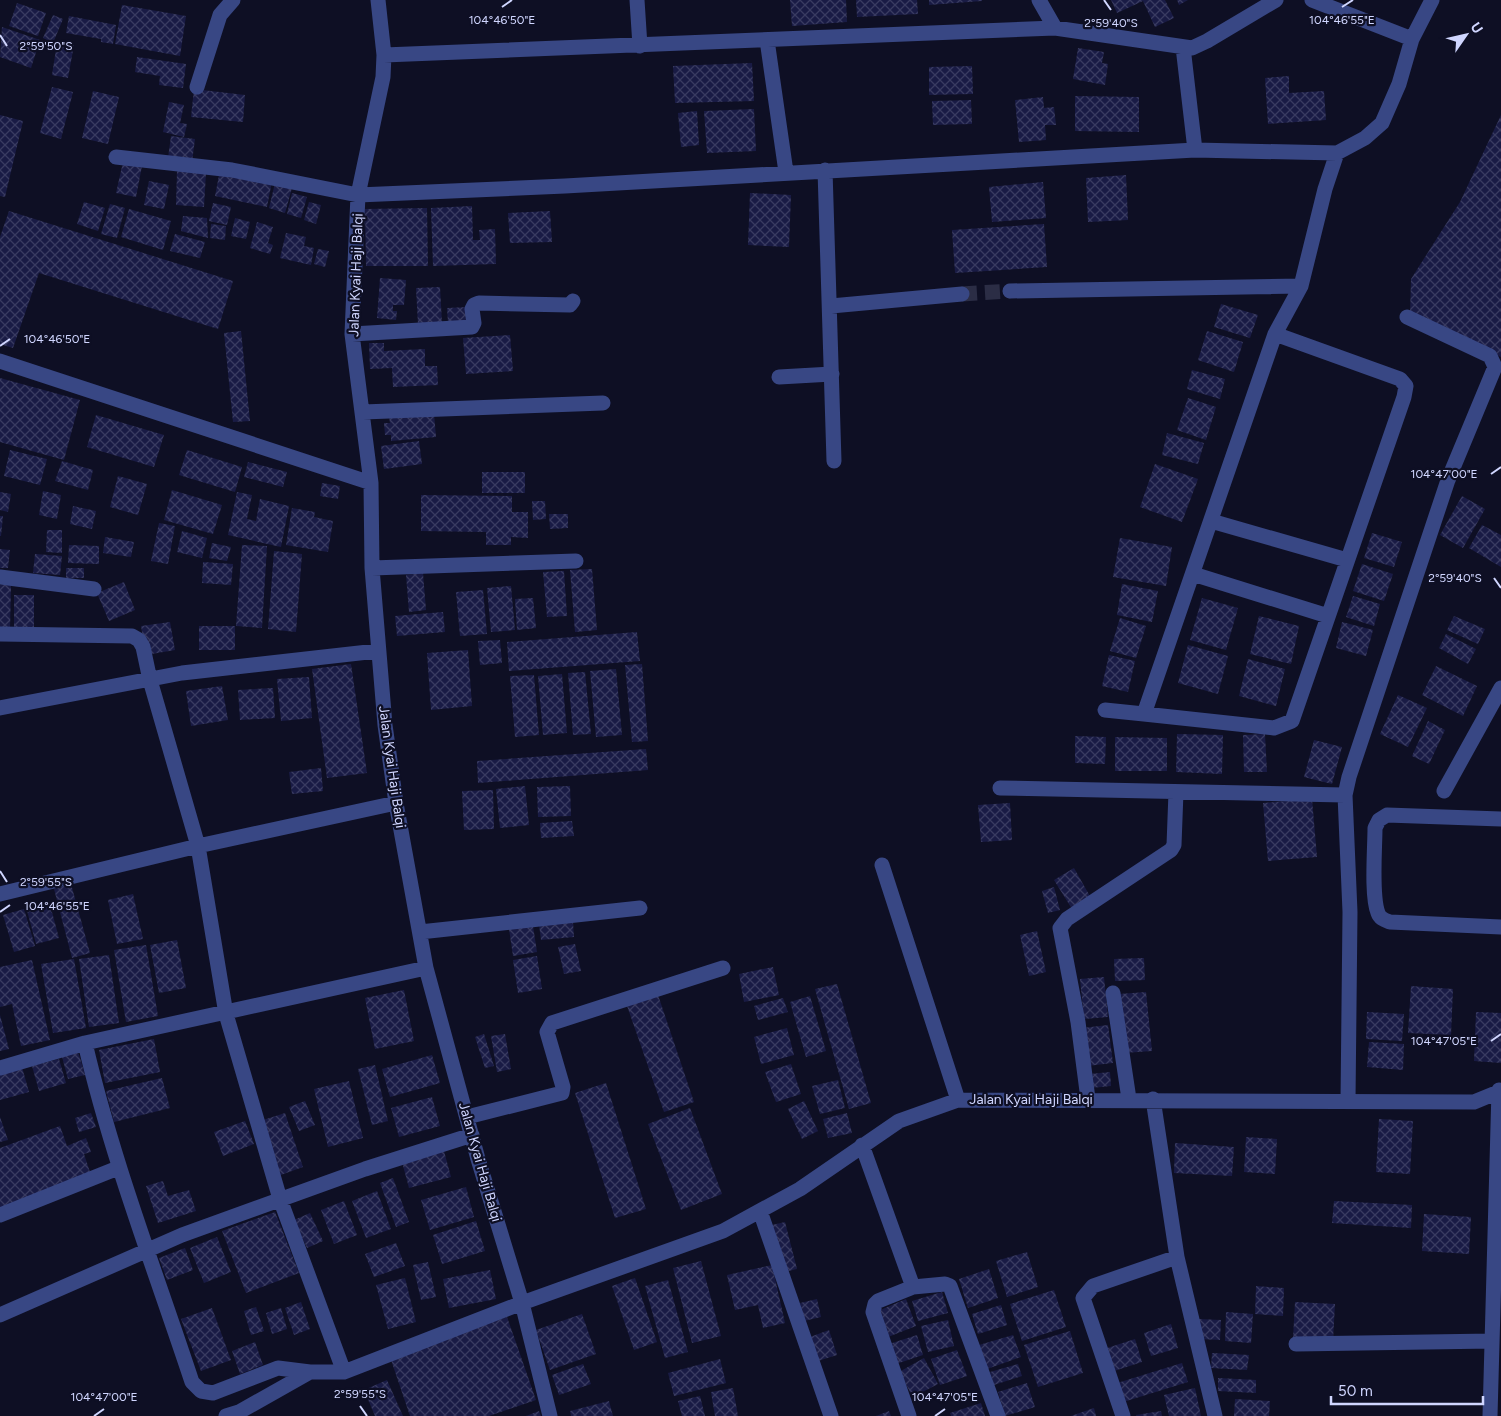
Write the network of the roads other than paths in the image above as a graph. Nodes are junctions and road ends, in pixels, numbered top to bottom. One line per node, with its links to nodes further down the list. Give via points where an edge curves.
1 (233, 0): 14 (street, via 220,14)
2 (378, 0): 13 (street, Jalan Kyai Haji Balqi)
3 (637, 0): 11 (street)
4 (1039, 0): 8 (street)
5 (1276, 0): 12 (street, via 1200,45)
6 (1312, 0): 9 (street)
7 (1432, 0): 9 (street)
8 (1055, 28): 10 (street); 12 (street)
9 (1412, 39): 16 (street, via 1399,84 1382,123 1365,138)
10 (767, 40): 11 (street); 19 (street)
11 (640, 46): 13 (street)
12 (1182, 47): 15 (street)
13 (384, 54): 20 (street, Jalan Kyai Haji Balqi, via 383,77)
14 (196, 87)
15 (1196, 150): 16 (street); 18 (street)
16 (1337, 154): 21 (street)
17 (116, 157): 20 (street, via 232,170)
18 (825, 170): 19 (street); 25 (street)
19 (786, 172): 20 (street)
20 (358, 195): 27 (street, Jalan Kyai Haji Balqi)
21 (1301, 286): 22 (street); 28 (street)
22 (1010, 291)
23 (962, 294): 25 (street)
24 (573, 302): 27 (street, via 570,305 479,303 472,309 472,327)
25 (831, 306): 30 (street)
26 (1407, 317): 54 (street, via 1490,356 1495,367 1448,480)
27 (352, 334): 33 (street, Jalan Kyai Haji Balqi)
28 (1275, 334): 36 (street); 37 (street, via 1400,379 1406,386)
29 (0, 361): 35 (street)
30 (832, 374): 31 (street); 34 (street)
31 (779, 377)
32 (603, 403): 33 (street)
33 (363, 412): 35 (street, Jalan Kyai Haji Balqi)
34 (834, 460)
35 (371, 483): 39 (street, Jalan Kyai Haji Balqi)
36 (1211, 521): 37 (street); 40 (street)
37 (1347, 560): 43 (street)
38 (576, 562): 39 (street)
39 (372, 568): 45 (street, Jalan Kyai Haji Balqi)
40 (1193, 574): 43 (street); 50 (street)
41 (0, 577): 42 (street)
42 (94, 589)
43 (1328, 616): 50 (street, via 1292,721 1274,728)
44 (0, 634): 46 (street, via 132,636 143,647)
45 (377, 651): 46 (street, via 182,673); 55 (street, Jalan Kyai Haji Balqi)
46 (150, 680): 48 (street); 57 (street)
47 (1501, 688): 52 (street)
48 (0, 708)
49 (1105, 710): 50 (street)
50 (1144, 714)
51 (1000, 788): 53 (street)
52 (1444, 791)
53 (1176, 792): 54 (street); 70 (street, via 1171,850 1067,919 1060,928 1078,1022)
54 (1345, 795): 74 (street, via 1350,912)
55 (396, 803): 57 (street); 62 (street, Jalan Kyai Haji Balqi)
56 (1501, 819): 61 (street, via 1387,815 1375,828 1376,902 1382,919)
57 (198, 846): 59 (street); 66 (street)
58 (882, 865): 73 (street)
59 (0, 894)
60 (640, 908): 62 (street)
61 (1501, 927)
62 (420, 932): 63 (street, Jalan Kyai Haji Balqi)
63 (426, 968): 66 (street); 75 (street, Jalan Kyai Haji Balqi)
64 (723, 968): 75 (street, via 552,1023 547,1032 564,1087 562,1093)
65 (1113, 993): 71 (street)
66 (226, 1014): 67 (street); 79 (street)
67 (84, 1044): 68 (street); 78 (street)
68 (0, 1068)
69 (1500, 1090): 74 (street, Jalan Kyai Haji Balqi, via 1474,1102); 85 (street)
70 (1088, 1099): 71 (street, Jalan Kyai Haji Balqi); 73 (street, Jalan Kyai Haji Balqi)
71 (1129, 1099): 72 (street, Jalan Kyai Haji Balqi)
72 (1153, 1099): 74 (street, Jalan Kyai Haji Balqi); 83 (street)
73 (958, 1100): 77 (street, Jalan Kyai Haji Balqi, via 904,1118)
74 (1348, 1101)
75 (467, 1117): 76 (street, Jalan Kyai Haji Balqi)
76 (472, 1135): 79 (street); 86 (street, Jalan Kyai Haji Balqi)
77 (862, 1145): 80 (street, Jalan Kyai Haji Balqi, via 800,1189); 84 (street)
78 (118, 1168): 81 (street); 82 (street)
79 (280, 1199): 82 (street); 91 (street)
80 (760, 1211): 86 (street, Jalan Kyai Haji Balqi, via 723,1231); 95 (street)
81 (0, 1215)
82 (148, 1250): 87 (street); 90 (street, via 192,1382 201,1391 213,1393 278,1368)
83 (1177, 1257): 98 (street, via 1093,1286 1083,1298); 99 (street)
84 (913, 1287): 96 (street, via 878,1301 873,1312); 97 (street, via 950,1286)
85 (1497, 1289): 88 (street)
86 (522, 1304): 91 (street); 94 (street)
87 (0, 1315)
88 (1492, 1341): 89 (street); 92 (street)
89 (1296, 1344)
90 (310, 1372): 91 (street); 93 (street)
91 (344, 1372)
92 (1496, 1389): 100 (street)
93 (234, 1415)
94 (550, 1416)
95 (831, 1416)
96 (910, 1416)
97 (998, 1416)
98 (1123, 1416)
99 (1215, 1416)
100 (1490, 1416)

